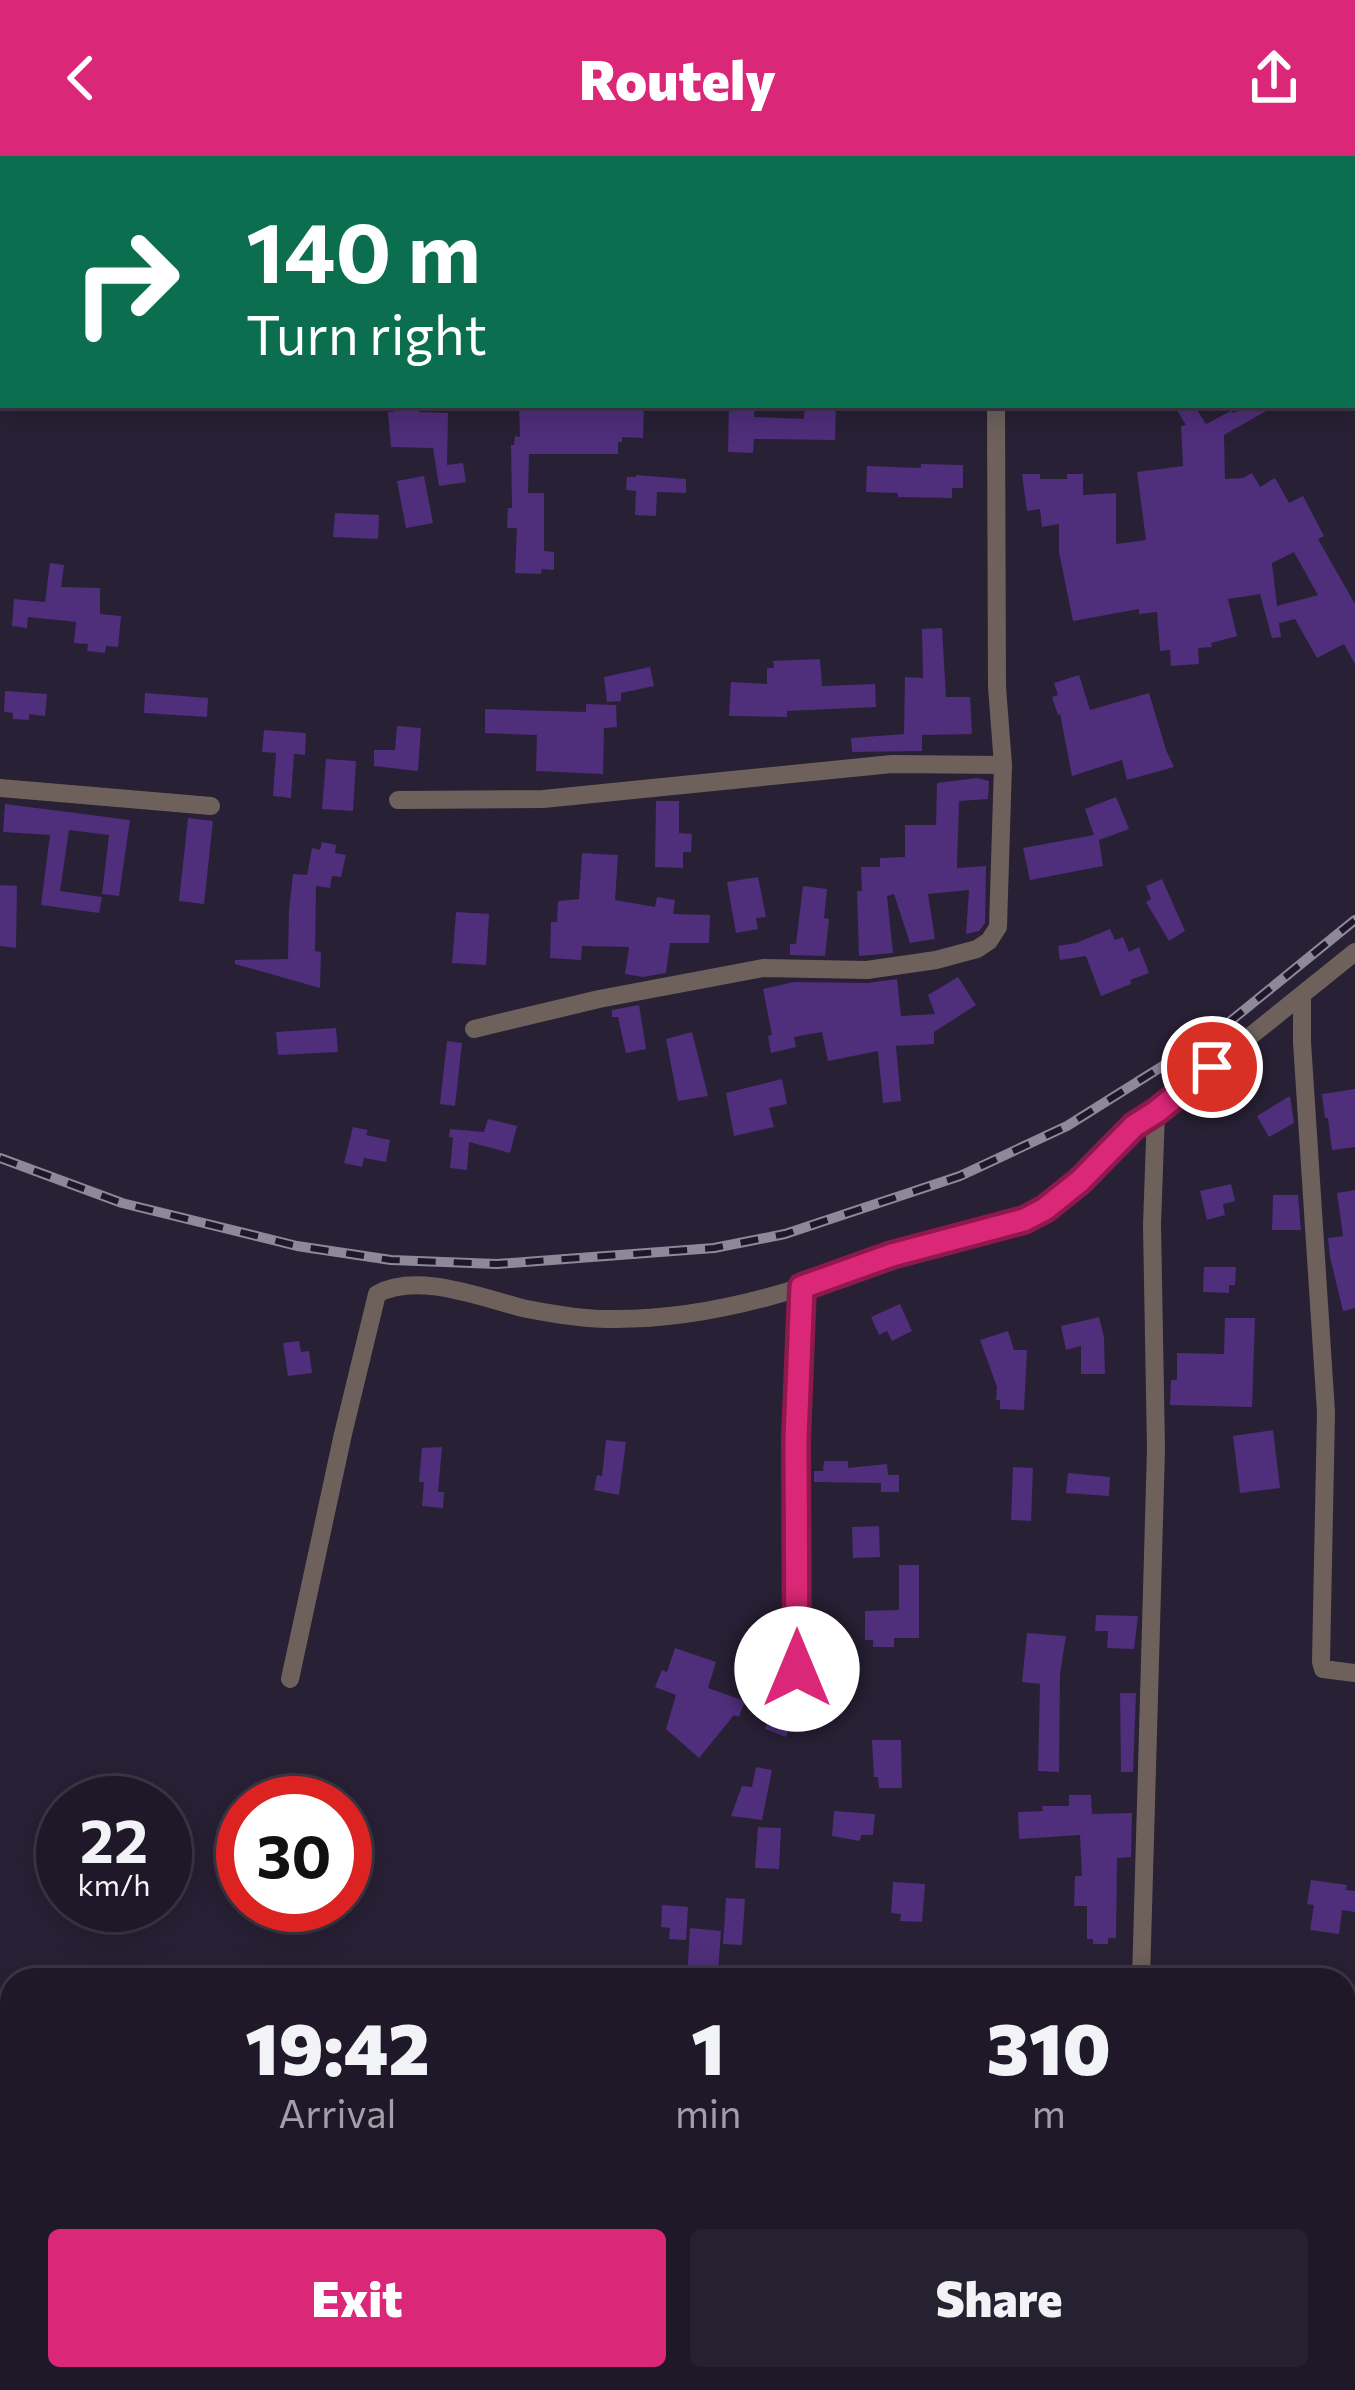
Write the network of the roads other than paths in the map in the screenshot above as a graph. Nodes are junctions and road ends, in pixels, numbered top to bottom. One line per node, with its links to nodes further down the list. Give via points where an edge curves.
1 (996, 408): 2 (street)
2 (1004, 765): 4 (street, via 892,764 543,799); 8 (street, via 998,927 977,949 867,970 763,968)
3 (0, 788): 5 (street)
4 (398, 800)
5 (211, 806)
6 (1355, 952): 7 (street)
7 (1303, 996): 9 (street); 12 (street, via 1326,1412 1321,1662 1329,1671)
8 (474, 1029)
9 (1156, 1112): 10 (street, via 1024,1220); 14 (street)
10 (802, 1287): 11 (street); 13 (street, via 715,1310 607,1319 448,1289 396,1286 377,1294)
11 (797, 1669)
12 (1355, 1673)
13 (290, 1679)
14 (1141, 1968)

